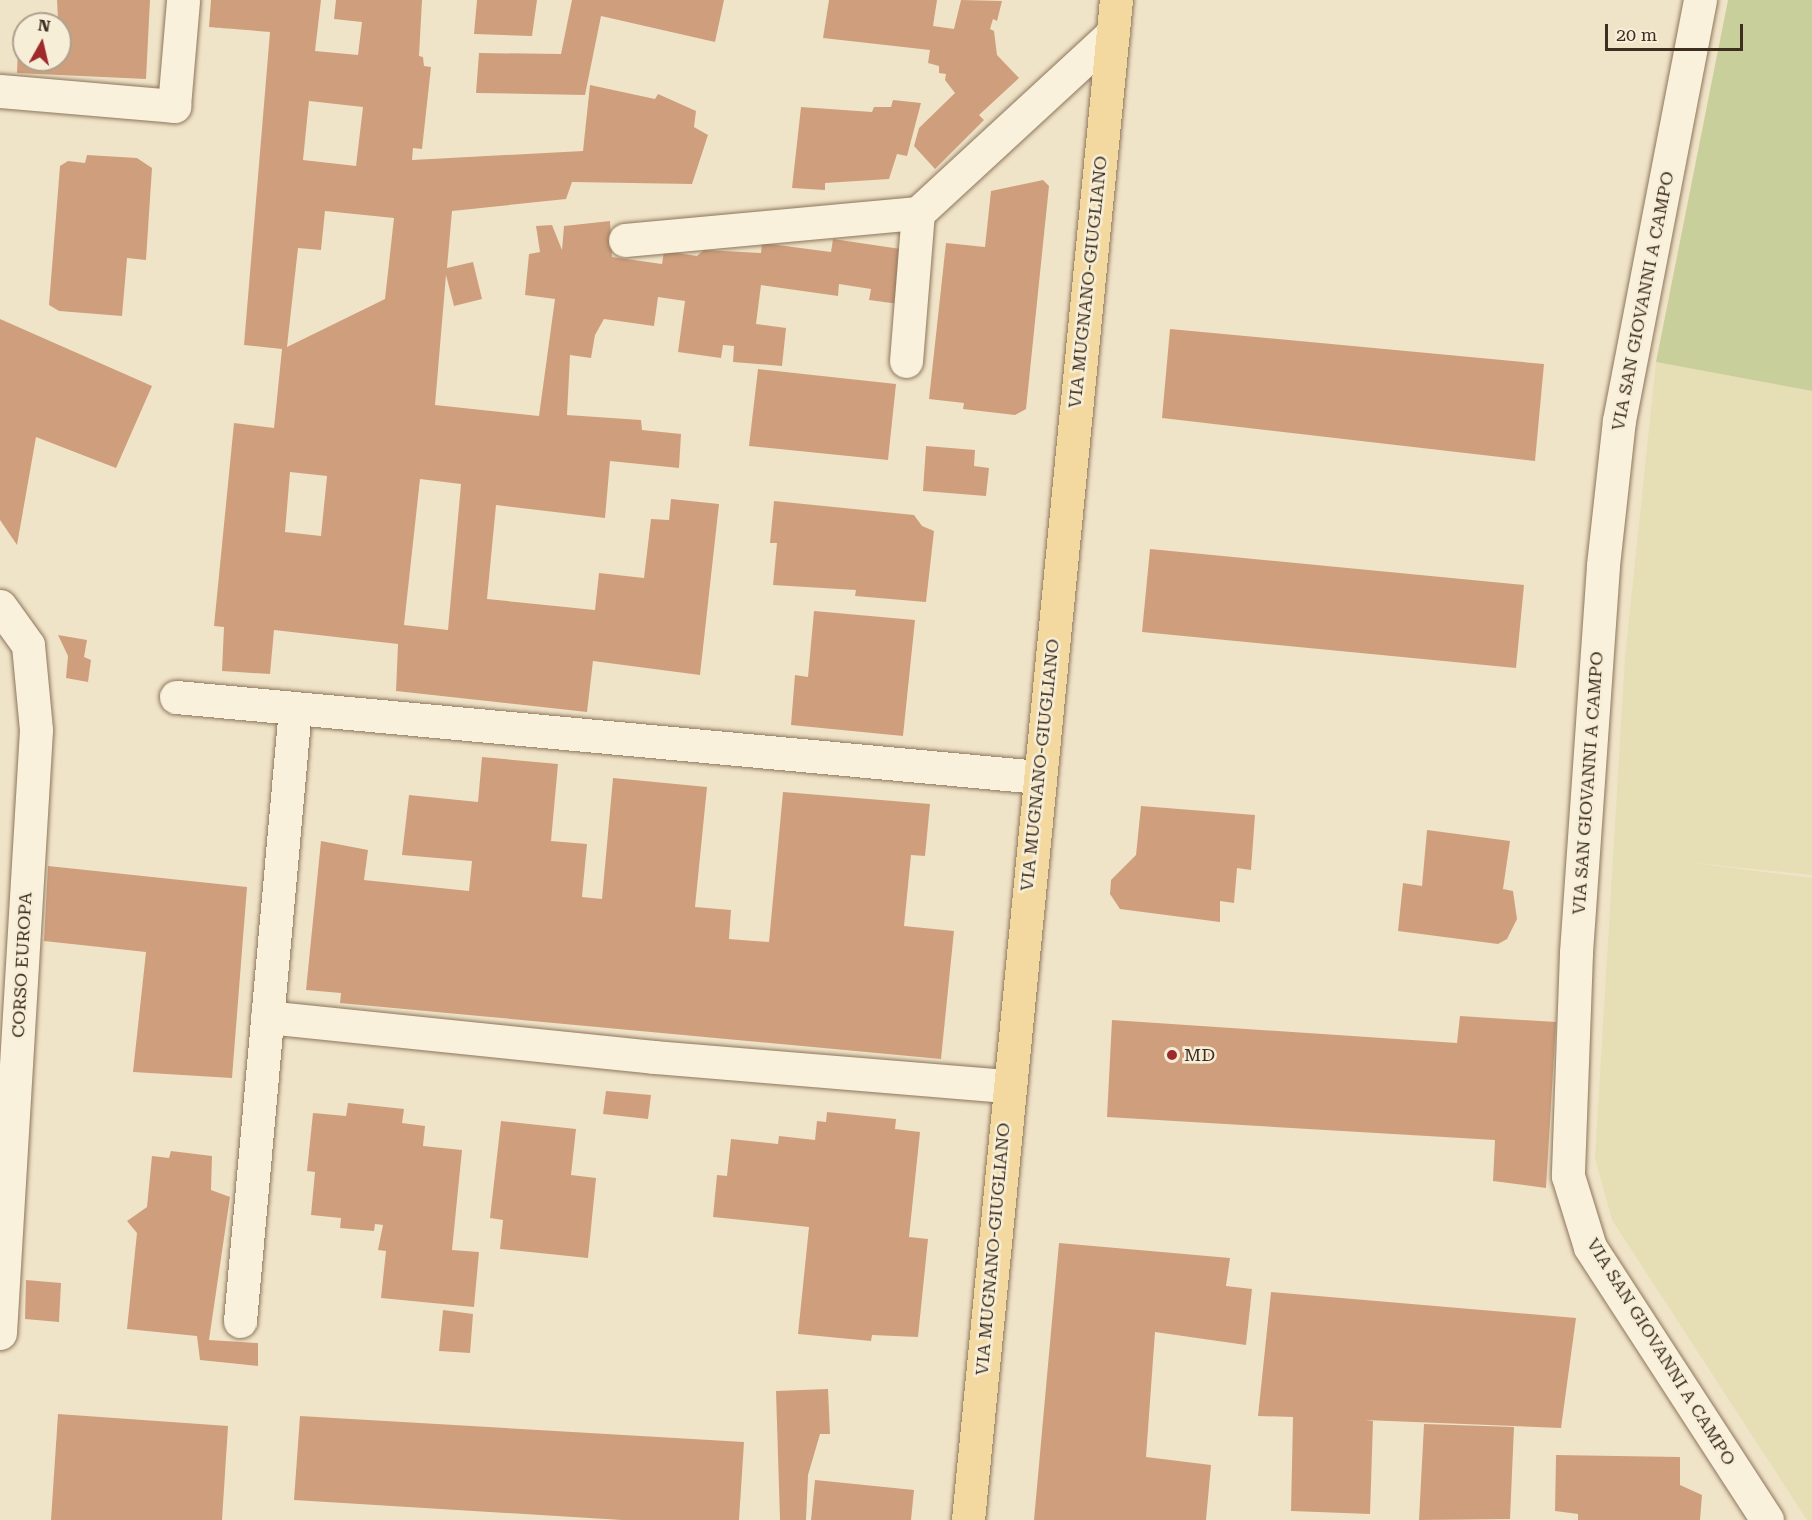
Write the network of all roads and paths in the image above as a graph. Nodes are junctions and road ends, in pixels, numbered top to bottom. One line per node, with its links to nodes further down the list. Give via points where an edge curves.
1 (183, 0): 4 (street, via 174,105)
2 (1700, 0): 17 (street, VIA SAN GIOVANNI A CAMPO, via 1619,420 1603,566 1580,894 1568,1176 1590,1247)
3 (1114, 15): 5 (street); 11 (main road, VIA MUGNANO-GIUGLIANO)
4 (0, 91)
5 (918, 213): 6 (street); 7 (street)
6 (625, 240)
7 (906, 361)
8 (0, 606): 15 (street, CORSO EUROPA, via 28,645 36,730)
9 (176, 697): 10 (street)
10 (295, 708): 11 (street); 12 (street)
11 (1038, 777): 13 (main road, VIA MUGNANO-GIUGLIANO)
12 (267, 1017): 13 (street, via 654,1057); 14 (street)
13 (1008, 1086): 16 (main road, VIA MUGNANO-GIUGLIANO)
14 (240, 1321)
15 (0, 1333)
16 (968, 1520)
17 (1767, 1520)

